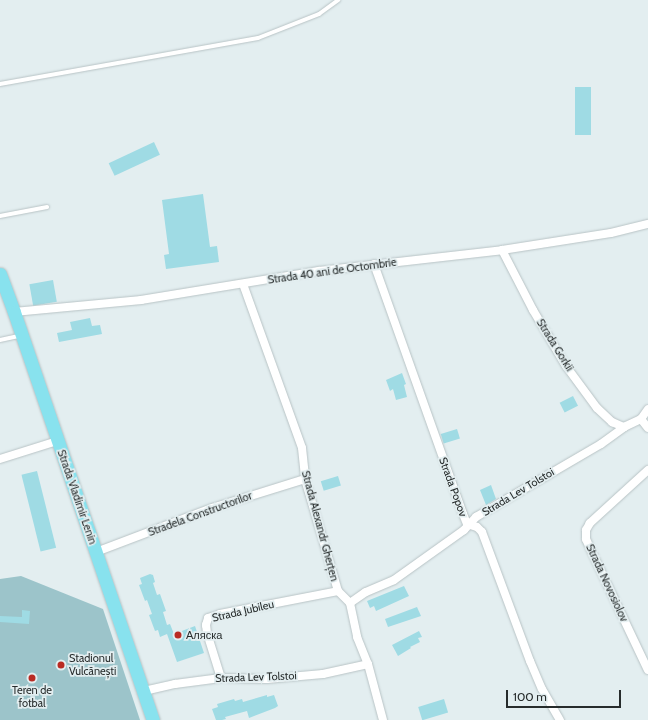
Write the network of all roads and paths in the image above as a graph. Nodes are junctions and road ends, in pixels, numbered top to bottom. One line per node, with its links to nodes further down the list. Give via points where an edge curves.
1 (338, 0): 2 (lane, via 319,14 258,38)
2 (0, 84)
3 (47, 207): 4 (lane)
4 (0, 216)
5 (648, 224): 6 (street, Strada 40 ani de Octombrie, via 611,233)
6 (502, 250): 7 (street, Strada 40 ani de Octombrie); 15 (street, Strada Gorkii, via 566,366 597,408 612,422)
7 (374, 264): 9 (street, Strada 40 ani de Octombrie); 21 (street, Strada Popov)
8 (0, 274): 10 (main road, Strada Vladimir Lenin)
9 (243, 284): 10 (street, Strada 40 ani de Octombrie, via 141,300); 20 (street, Strada Alexandr Gherțen, via 302,448)
10 (14, 312): 11 (main road, Strada Vladimir Lenin)
11 (22, 335): 12 (lane); 17 (main road, Strada Vladimir Lenin)
12 (0, 340)
13 (648, 409): 14 (street, Strada Lev Tolstoi)
14 (641, 419): 15 (street, Strada Lev Tolstoi); 16 (street)
15 (624, 427): 21 (street, Strada Lev Tolstoi, via 595,448 499,502)
16 (648, 428)
17 (57, 441): 18 (street); 22 (main road, Strada Vladimir Lenin)
18 (0, 459)
19 (648, 470): 26 (street, Strada Novosiolov, via 590,523 586,530 586,539)
20 (305, 479): 22 (street, Stradela Constructorilor, via 212,508); 23 (street, Strada Alexandr Gherțen)
21 (467, 524): 24 (street, Strada Lev Tolstoi, via 464,530 408,571); 31 (street, Strada Popov, via 477,527 482,532 536,675)
22 (96, 552): 28 (main road, Strada Vladimir Lenin)
23 (338, 592): 24 (street, Strada Alexandr Gherțen); 27 (street, Strada Jubileu, via 208,618 207,632)
24 (350, 603): 25 (street, via 357,637)
25 (368, 664): 27 (street, Strada Lev Tolstoi, via 322,674 267,679); 30 (street)
26 (648, 670)
27 (221, 678): 28 (street, Strada Lev Tolstoi)
28 (144, 690): 29 (main road, Strada Vladimir Lenin)
29 (153, 720)
30 (383, 720)
31 (560, 720)

